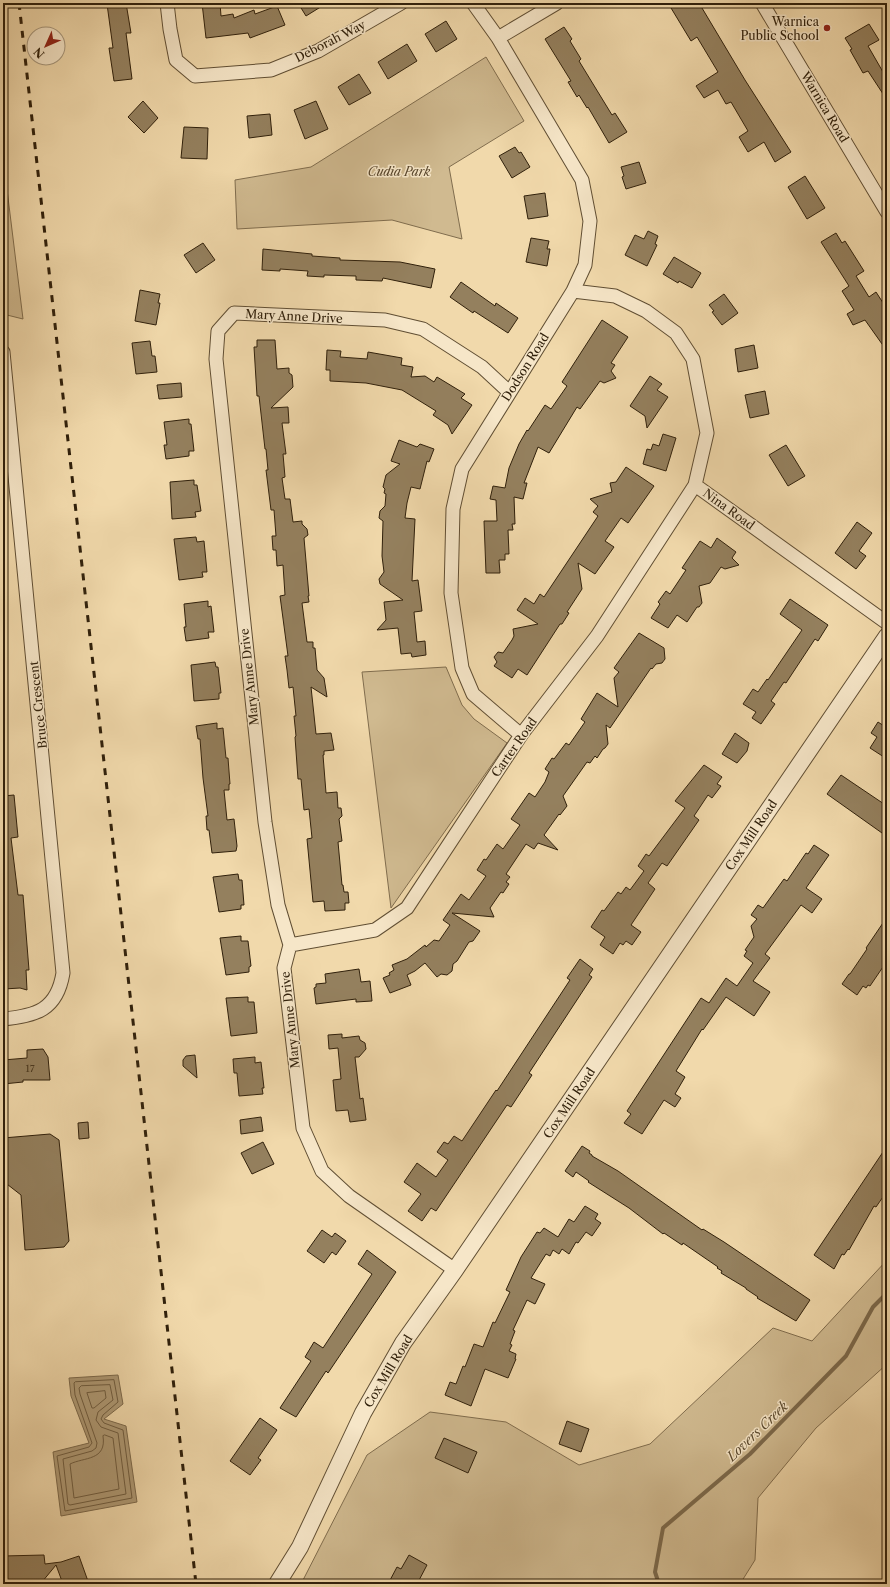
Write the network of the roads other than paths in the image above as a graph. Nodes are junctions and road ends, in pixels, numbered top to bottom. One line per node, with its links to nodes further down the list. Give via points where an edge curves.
1 (167, 3): 2 (street, Deborah Way, via 176,60 195,76 271,70 318,51)
2 (401, 3)
3 (474, 3): 6 (street, Dodson Road)
4 (557, 3): 6 (street)
5 (762, 3): 7 (street, Warnica Road)
6 (498, 38): 8 (street, Dodson Road, via 582,180 590,221 585,265)
7 (887, 212)
8 (573, 291): 10 (street, Dodson Road); 11 (street, Nina Road, via 615,296 646,311 676,333 693,359 707,433)
9 (3, 352): 16 (street, Bruce Crescent, via 64,973 59,990 49,1006 33,1015)
10 (509, 392): 14 (street, Dodson Road, via 462,469 453,509 451,593 462,668 473,694); 15 (street, Mary Anne Drive, via 482,367 423,329 385,320 234,313 218,331 216,359 265,822 278,906)
11 (695, 485): 12 (street, Nina Road); 14 (street, Carter Road, via 598,636)
12 (887, 623)
13 (887, 636): 17 (street, Cox Mill Road)
14 (521, 735): 15 (street, Carter Road, via 407,908 375,930)
15 (290, 945): 17 (street, Mary Anne Drive, via 284,968 303,1128 322,1171 349,1196)
16 (3, 1019)
17 (455, 1270): 18 (street, Cox Mill Road, via 403,1342 363,1413 300,1547)
18 (277, 1584)

